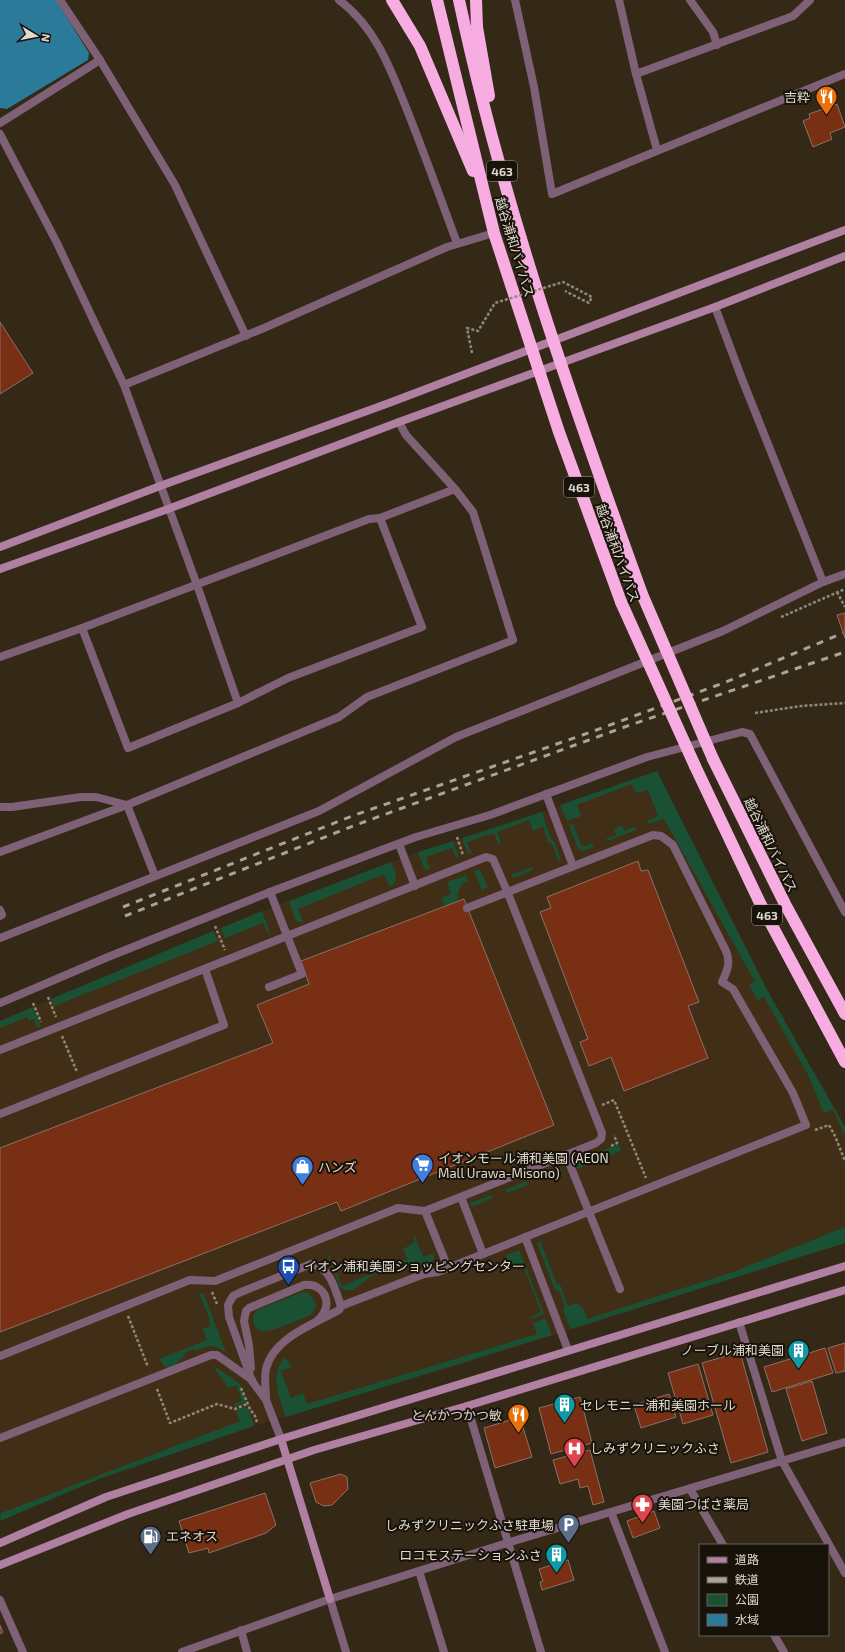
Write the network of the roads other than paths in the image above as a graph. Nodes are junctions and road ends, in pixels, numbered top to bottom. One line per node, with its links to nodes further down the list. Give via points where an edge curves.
1 (60, 0): 12 (street)
2 (339, 0): 22 (street, via 359,17 384,53)
3 (392, 0): 19 (highway, via 420,46)
4 (437, 0): 19 (highway, 越谷浦和バイパス / 463)
5 (459, 0): 18 (highway, 越谷浦和バイパス / 463, via 470,53)
6 (476, 0): 18 (highway, 463, via 477,26)
7 (515, 0): 17 (street, via 534,87 552,194)
8 (619, 0): 13 (street)
9 (690, 0): 11 (street, via 713,32)
10 (810, 0): 11 (street, via 793,16)
11 (717, 45): 13 (street)
12 (100, 60): 15 (street); 25 (street, via 175,185)
13 (636, 74): 17 (street)
14 (845, 74): 17 (street)
15 (0, 123)
16 (0, 134): 30 (street, via 58,243)
17 (657, 150)
18 (501, 168): 26 (highway, 越谷浦和バイパス / 463)
19 (487, 205): 21 (highway, 越谷浦和バイパス / 463)
20 (845, 230): 26 (street)
21 (494, 233): 22 (street); 27 (highway, 越谷浦和バイパス / 463)
22 (457, 243): 25 (street)
23 (845, 256): 24 (street)
24 (715, 307): 28 (street); 39 (street)
25 (246, 336): 30 (street)
26 (552, 340): 27 (street); 28 (highway, 越谷浦和バイパス / 463)
27 (531, 348): 29 (highway, 越谷浦和バイパス / 463); 32 (street)
28 (561, 364): 29 (street); 62 (highway, 越谷浦和バイパス / 463, bridge, via 583,433 642,594 713,759 785,904)
29 (539, 372): 31 (street); 64 (highway, 越谷浦和バイパス / 463, bridge, via 621,602 760,903)
30 (124, 385): 32 (street)
31 (399, 422): 33 (street, via 406,435); 34 (street)
32 (160, 486): 34 (street); 36 (street)
33 (455, 489): 35 (street); 45 (street, via 473,512 513,640 367,697 338,717)
34 (168, 509): 37 (street); 40 (street)
35 (380, 518): 40 (street, via 368,518); 43 (street, via 422,627 288,678)
36 (0, 547)
37 (0, 569)
38 (845, 574): 39 (street)
39 (823, 582): 50 (street, via 723,631 456,737 319,811)
40 (197, 585): 41 (street); 43 (street)
41 (82, 628): 42 (street); 43 (street, via 128,748)
42 (0, 657)
43 (238, 703)
44 (546, 794): 47 (street); 49 (street); 55 (street, via 647,757 742,732 750,734)
45 (127, 805): 46 (street, via 89,797); 48 (street); 50 (street)
46 (0, 807)
47 (399, 844): 51 (street); 52 (street)
48 (0, 852)
49 (573, 866): 53 (street, bridge); 69 (street, bridge, via 653,835 661,836 673,845 729,957 729,965 722,982 733,989 793,1093 806,1125)
50 (155, 876): 58 (street)
51 (415, 886): 57 (street); 66 (street, via 486,857 496,862 602,1133 601,1139 596,1143)
52 (270, 892): 57 (street); 61 (street)
53 (467, 908)
54 (0, 910): 56 (street)
55 (845, 912)
56 (0, 916)
57 (287, 936): 59 (street); 60 (street, via 302,974)
58 (0, 938)
59 (205, 969): 63 (street); 65 (street, via 224,1025)
60 (269, 987)
61 (0, 1003)
62 (845, 1014)
63 (0, 1050)
64 (845, 1062)
65 (0, 1114)
66 (566, 1155): 67 (street); 69 (street)
67 (461, 1197): 68 (street); 71 (street)
68 (425, 1211): 73 (street); 80 (street, via 398,1208 215,1281 190,1280)
69 (588, 1212): 70 (street); 74 (street)
70 (525, 1237): 71 (street); 79 (street)
71 (483, 1254): 73 (street)
72 (845, 1266): 79 (street)
73 (448, 1268): 76 (street, via 424,1274)
74 (620, 1289)
75 (845, 1290): 77 (street)
76 (341, 1306): 78 (street, via 339,1310); 81 (street, via 329,1275 318,1265 311,1264 233,1296 228,1305 229,1317)
77 (739, 1322): 83 (street); 88 (street)
78 (312, 1325): 81 (street, via 326,1310 327,1303 322,1291 312,1284 249,1308 244,1321); 82 (street, via 291,1336 270,1356 266,1370)
79 (568, 1350): 85 (street)
80 (0, 1356)
81 (252, 1381): 82 (street); 84 (street, via 217,1355 211,1355)
82 (266, 1400): 85 (street)
83 (467, 1406): 87 (street); 92 (street)
84 (0, 1438)
85 (281, 1439): 87 (street); 91 (street, via 106,1497)
86 (845, 1442): 88 (street)
87 (287, 1459): 96 (street, via 128,1514); 99 (street)
88 (782, 1461): 89 (street); 94 (street)
89 (690, 1489): 90 (street); 93 (street)
90 (611, 1512): 92 (street); 109 (street)
91 (0, 1543)
92 (507, 1543): 97 (street); 108 (street)
93 (722, 1544)
94 (829, 1544)
95 (829, 1545): 98 (street)
96 (0, 1565)
97 (419, 1571): 99 (street); 107 (street)
98 (845, 1573)
99 (330, 1599): 101 (street); 106 (street)
100 (0, 1600): 103 (street)
101 (241, 1630): 104 (street); 105 (street)
102 (775, 1636): 110 (street)
103 (23, 1652)
104 (182, 1652)
105 (247, 1652)
106 (346, 1652)
107 (444, 1652)
108 (541, 1652)
109 (666, 1652)
110 (784, 1652)

